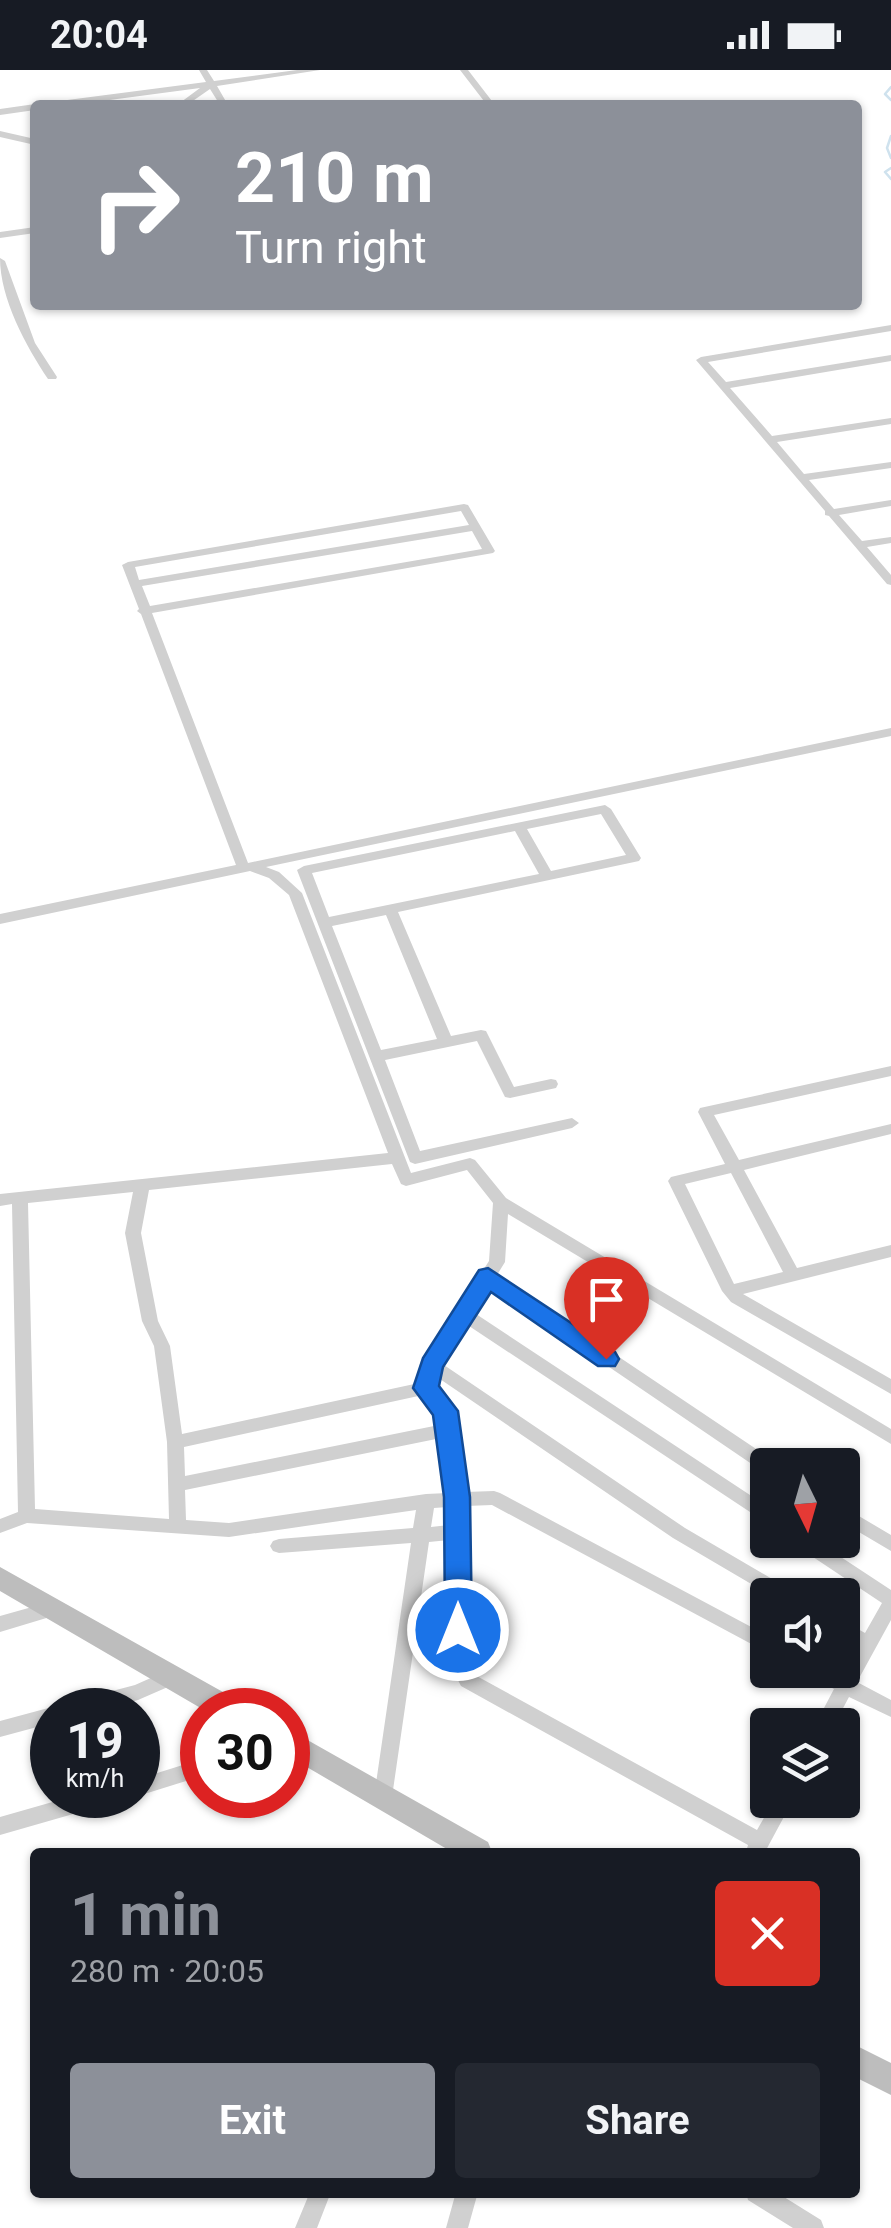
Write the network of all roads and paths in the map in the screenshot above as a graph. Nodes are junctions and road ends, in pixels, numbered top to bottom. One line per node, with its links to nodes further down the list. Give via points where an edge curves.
1 (203, 70): 4 (street)
2 (316, 70): 4 (street)
3 (464, 70): 8 (street)
4 (211, 84): 5 (street); 6 (street); 7 (street)
5 (90, 100)
6 (188, 100)
7 (221, 100)
8 (488, 100)
9 (30, 108): 10 (street)
10 (0, 112)
11 (0, 134): 12 (street)
12 (30, 141)
13 (30, 231): 14 (street)
14 (0, 235)
15 (0, 262): 18 (street, via 30,342)
16 (891, 328): 19 (street, via 701,360)
17 (891, 358): 19 (street)
18 (52, 377)
19 (723, 386): 21 (street)
20 (891, 421): 21 (street)
21 (768, 440): 23 (street)
22 (891, 464): 23 (street)
23 (800, 478): 25 (street)
24 (891, 503): 25 (street)
25 (829, 514): 28 (street)
26 (476, 528): 30 (street); 30 (street, via 464,507 128,565); 31 (street, via 489,551)
27 (891, 540): 28 (street)
28 (861, 545): 29 (street)
29 (891, 582)
30 (134, 584): 31 (street)
31 (144, 611): 34 (street)
32 (891, 732): 35 (street)
33 (519, 826): 36 (street); 37 (street); 37 (street, via 605,809 634,858)
34 (249, 869): 35 (street); 39 (street)
35 (281, 869): 36 (street); 47 (street)
36 (304, 870): 40 (street)
37 (547, 876): 38 (street)
38 (390, 909): 40 (street); 41 (street)
39 (0, 919)
40 (324, 923): 42 (street)
41 (446, 1042): 42 (street); 44 (street, via 481,1035 510,1093)
42 (376, 1056): 45 (street, via 415,1158)
43 (891, 1071): 48 (street, via 705,1112)
44 (551, 1084)
45 (572, 1123)
46 (891, 1128): 48 (street)
47 (395, 1158): 49 (street); 52 (street, via 406,1180 470,1164)
48 (734, 1166): 54 (street); 56 (street, via 676,1180)
49 (142, 1184): 50 (street); 63 (street, via 133,1234 150,1320 162,1346)
50 (20, 1198): 51 (street); 69 (street)
51 (0, 1200)
52 (501, 1202): 55 (street, via 497,1262); 62 (street)
53 (891, 1251): 54 (street)
54 (793, 1275): 56 (street)
55 (488, 1277): 57 (street); 64 (street)
56 (730, 1291): 59 (street)
57 (464, 1314): 58 (street); 68 (street)
58 (431, 1365): 60 (street); 79 (street)
59 (891, 1387)
60 (426, 1388): 61 (street, via 446,1411); 63 (street)
61 (448, 1430): 65 (street); 66 (street)
62 (891, 1437)
63 (175, 1442): 65 (street)
64 (750, 1454)
65 (176, 1485): 72 (street)
66 (457, 1497): 67 (street); 73 (street); 83 (street, via 494,1498)
67 (426, 1501): 72 (street, via 229,1530); 74 (street)
68 (750, 1505)
69 (27, 1516): 71 (street); 72 (street)
70 (860, 1524): 75 (street)
71 (0, 1526)
72 (178, 1528)
73 (458, 1532): 74 (street); 99 (street, via 458,1662 467,1680)
74 (421, 1534): 76 (street); 95 (street)
75 (891, 1544)
76 (280, 1546)
77 (827, 1558): 80 (street)
78 (0, 1578): 81 (street)
79 (756, 1578)
80 (891, 1602): 85 (street)
81 (56, 1608): 82 (street); 87 (street)
82 (0, 1624)
83 (750, 1635)
84 (860, 1639): 85 (street)
85 (869, 1644): 86 (street)
86 (860, 1660)
87 (170, 1677): 88 (street); 89 (street)
88 (147, 1688)
89 (190, 1688)
90 (849, 1688): 91 (street)
91 (891, 1709)
92 (30, 1720): 93 (street)
93 (0, 1728)
94 (310, 1756): 95 (street)
95 (383, 1798): 100 (street)
96 (30, 1817): 98 (street)
97 (774, 1818): 99 (street)
98 (0, 1826)
99 (758, 1847)
100 (464, 1848)
101 (860, 2063): 102 (street)
102 (891, 2080)
103 (318, 2198): 106 (street)
104 (466, 2198): 107 (street)
105 (766, 2198): 108 (street)
106 (306, 2228)
107 (457, 2228)
108 (813, 2228)

